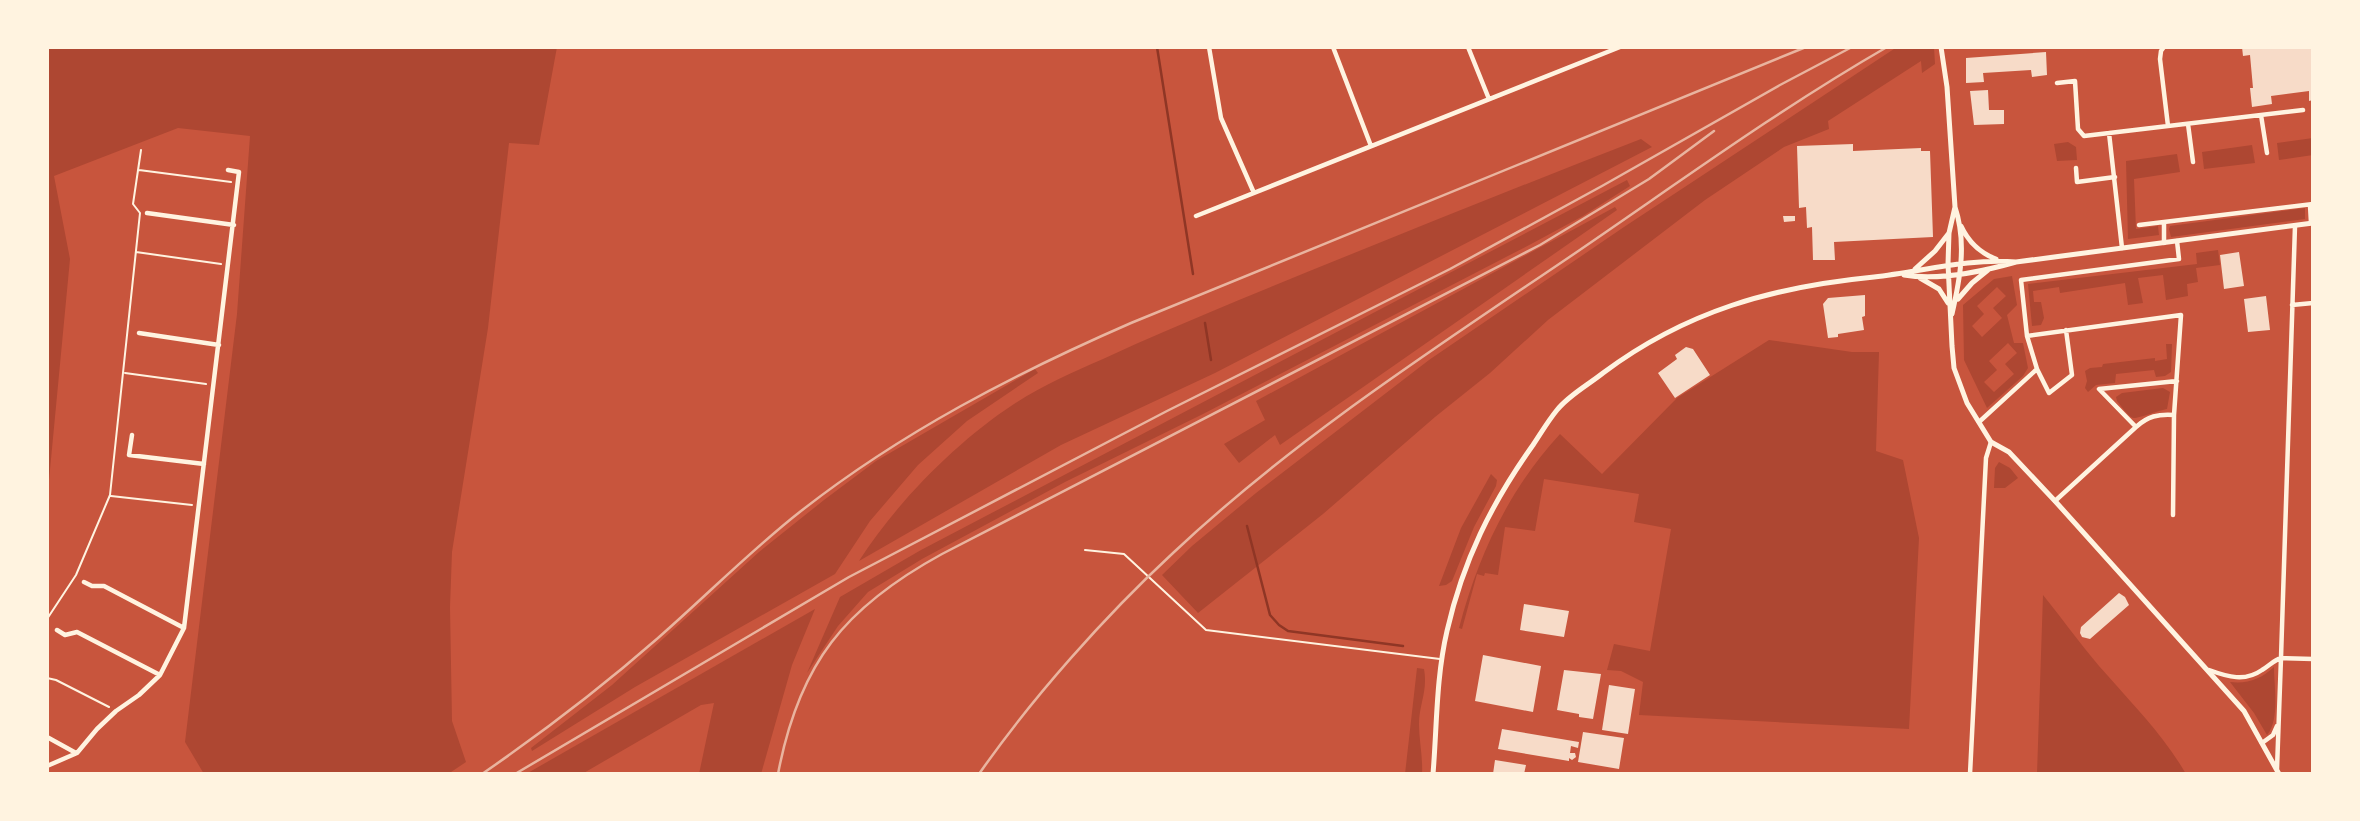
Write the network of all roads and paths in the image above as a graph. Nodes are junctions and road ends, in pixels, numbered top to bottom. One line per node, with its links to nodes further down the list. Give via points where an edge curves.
1 (1209, 47): 24 (street, via 1221,118)
2 (1333, 47): 15 (street)
3 (1468, 47): 9 (street)
4 (1620, 47): 7 (street)
5 (1941, 47): 26 (street)
6 (2164, 47): 13 (street, via 2160,59)
7 (1611, 49): 9 (street)
8 (2057, 83): 14 (street, via 2075,81 2080,133)
9 (1489, 99): 15 (street)
10 (2302, 110): 11 (street)
11 (2261, 115): 12 (street); 17 (street)
12 (2188, 124): 13 (street); 18 (street)
13 (2168, 126): 14 (street)
14 (2109, 133): 22 (street)
15 (1371, 146): 24 (street)
16 (141, 150): 20 (path)
17 (2267, 153)
18 (2193, 162)
19 (2076, 168): 22 (street, via 2077,182)
20 (138, 170): 23 (path); 39 (path)
21 (228, 170): 23 (street, via 240,172)
22 (2115, 177): 38 (street)
23 (238, 183): 32 (street)
24 (1254, 193): 28 (street)
25 (2311, 205): 30 (street); 31 (street)
26 (1955, 207): 29 (street); 35 (street)
27 (147, 213): 32 (street)
28 (1196, 216)
29 (1959, 219): 40 (street, via 1972,243); 42 (street)
30 (2164, 222): 33 (street); 37 (street)
31 (2312, 223): 34 (street)
32 (234, 225): 44 (street)
33 (2139, 225)
34 (2295, 226): 36 (street); 52 (street)
35 (1949, 233): 43 (street); 46 (street)
36 (2177, 241): 37 (street); 56 (street, via 2179,259 2021,280)
37 (2164, 243): 38 (street)
38 (2122, 248): 41 (street)
39 (136, 252): 44 (path); 59 (path)
40 (2000, 261): 41 (street); 42 (street)
41 (2016, 262): 45 (street)
42 (1961, 263): 43 (street); 47 (street)
43 (1948, 264): 46 (street); 49 (street)
44 (229, 265): 57 (street)
45 (1988, 270): 47 (street); 53 (street)
46 (1912, 271): 48 (street)
47 (1961, 273): 49 (street); 53 (street)
48 (1901, 274): 50 (street); 78 (street, via 1792,288 1704,314 1649,341 1575,394 1558,409 1515,470 1475,541 1461,575)
49 (1949, 274): 50 (street); 53 (street)
50 (1919, 277): 53 (street, via 1942,292)
51 (2313, 303): 52 (street)
52 (2292, 305): 77 (street)
53 (1952, 307): 63 (street, via 1954,368)
54 (2066, 330): 56 (street); 58 (street, via 2072,375 2049,393); 60 (street, via 2181,315)
55 (139, 333): 57 (street)
56 (2027, 336): 58 (street)
57 (219, 345): 61 (street)
58 (2038, 369): 63 (street)
59 (124, 373): 61 (path); 68 (path)
60 (2177, 381): 62 (street); 64 (street, via 2099,389)
61 (214, 385): 67 (street)
62 (2174, 415): 64 (street, via 2160,414); 71 (street)
63 (1979, 422): 66 (street)
64 (2136, 427): 69 (street)
65 (132, 435): 67 (street, via 130,455)
66 (1991, 442): 69 (street, via 2009,453); 91 (street, via 1986,458)
67 (204, 464): 70 (street)
68 (110, 495): 70 (path); 74 (path, via 76,575)
69 (2055, 501): 80 (street)
70 (200, 506): 75 (street)
71 (2173, 515)
72 (1086, 550): 78 (lane, via 1124,554 1206,630)
73 (84, 582): 75 (street, via 104,586)
74 (47, 619)
75 (184, 628): 81 (street)
76 (57, 630): 81 (street, via 65,635 77,632)
77 (2281, 657): 79 (street); 80 (street, via 2245,678); 84 (street)
78 (1441, 659): 90 (street)
79 (2313, 659)
80 (2208, 670): 86 (street, via 2244,711)
81 (160, 675): 83 (street)
82 (47, 678): 83 (path)
83 (116, 711): 87 (street)
84 (2279, 718): 86 (street, via 2273,735); 89 (street)
85 (47, 737): 87 (street)
86 (2262, 743): 89 (street)
87 (77, 754): 88 (street)
88 (47, 766)
89 (2278, 772)
90 (1433, 774)
91 (1970, 774)

